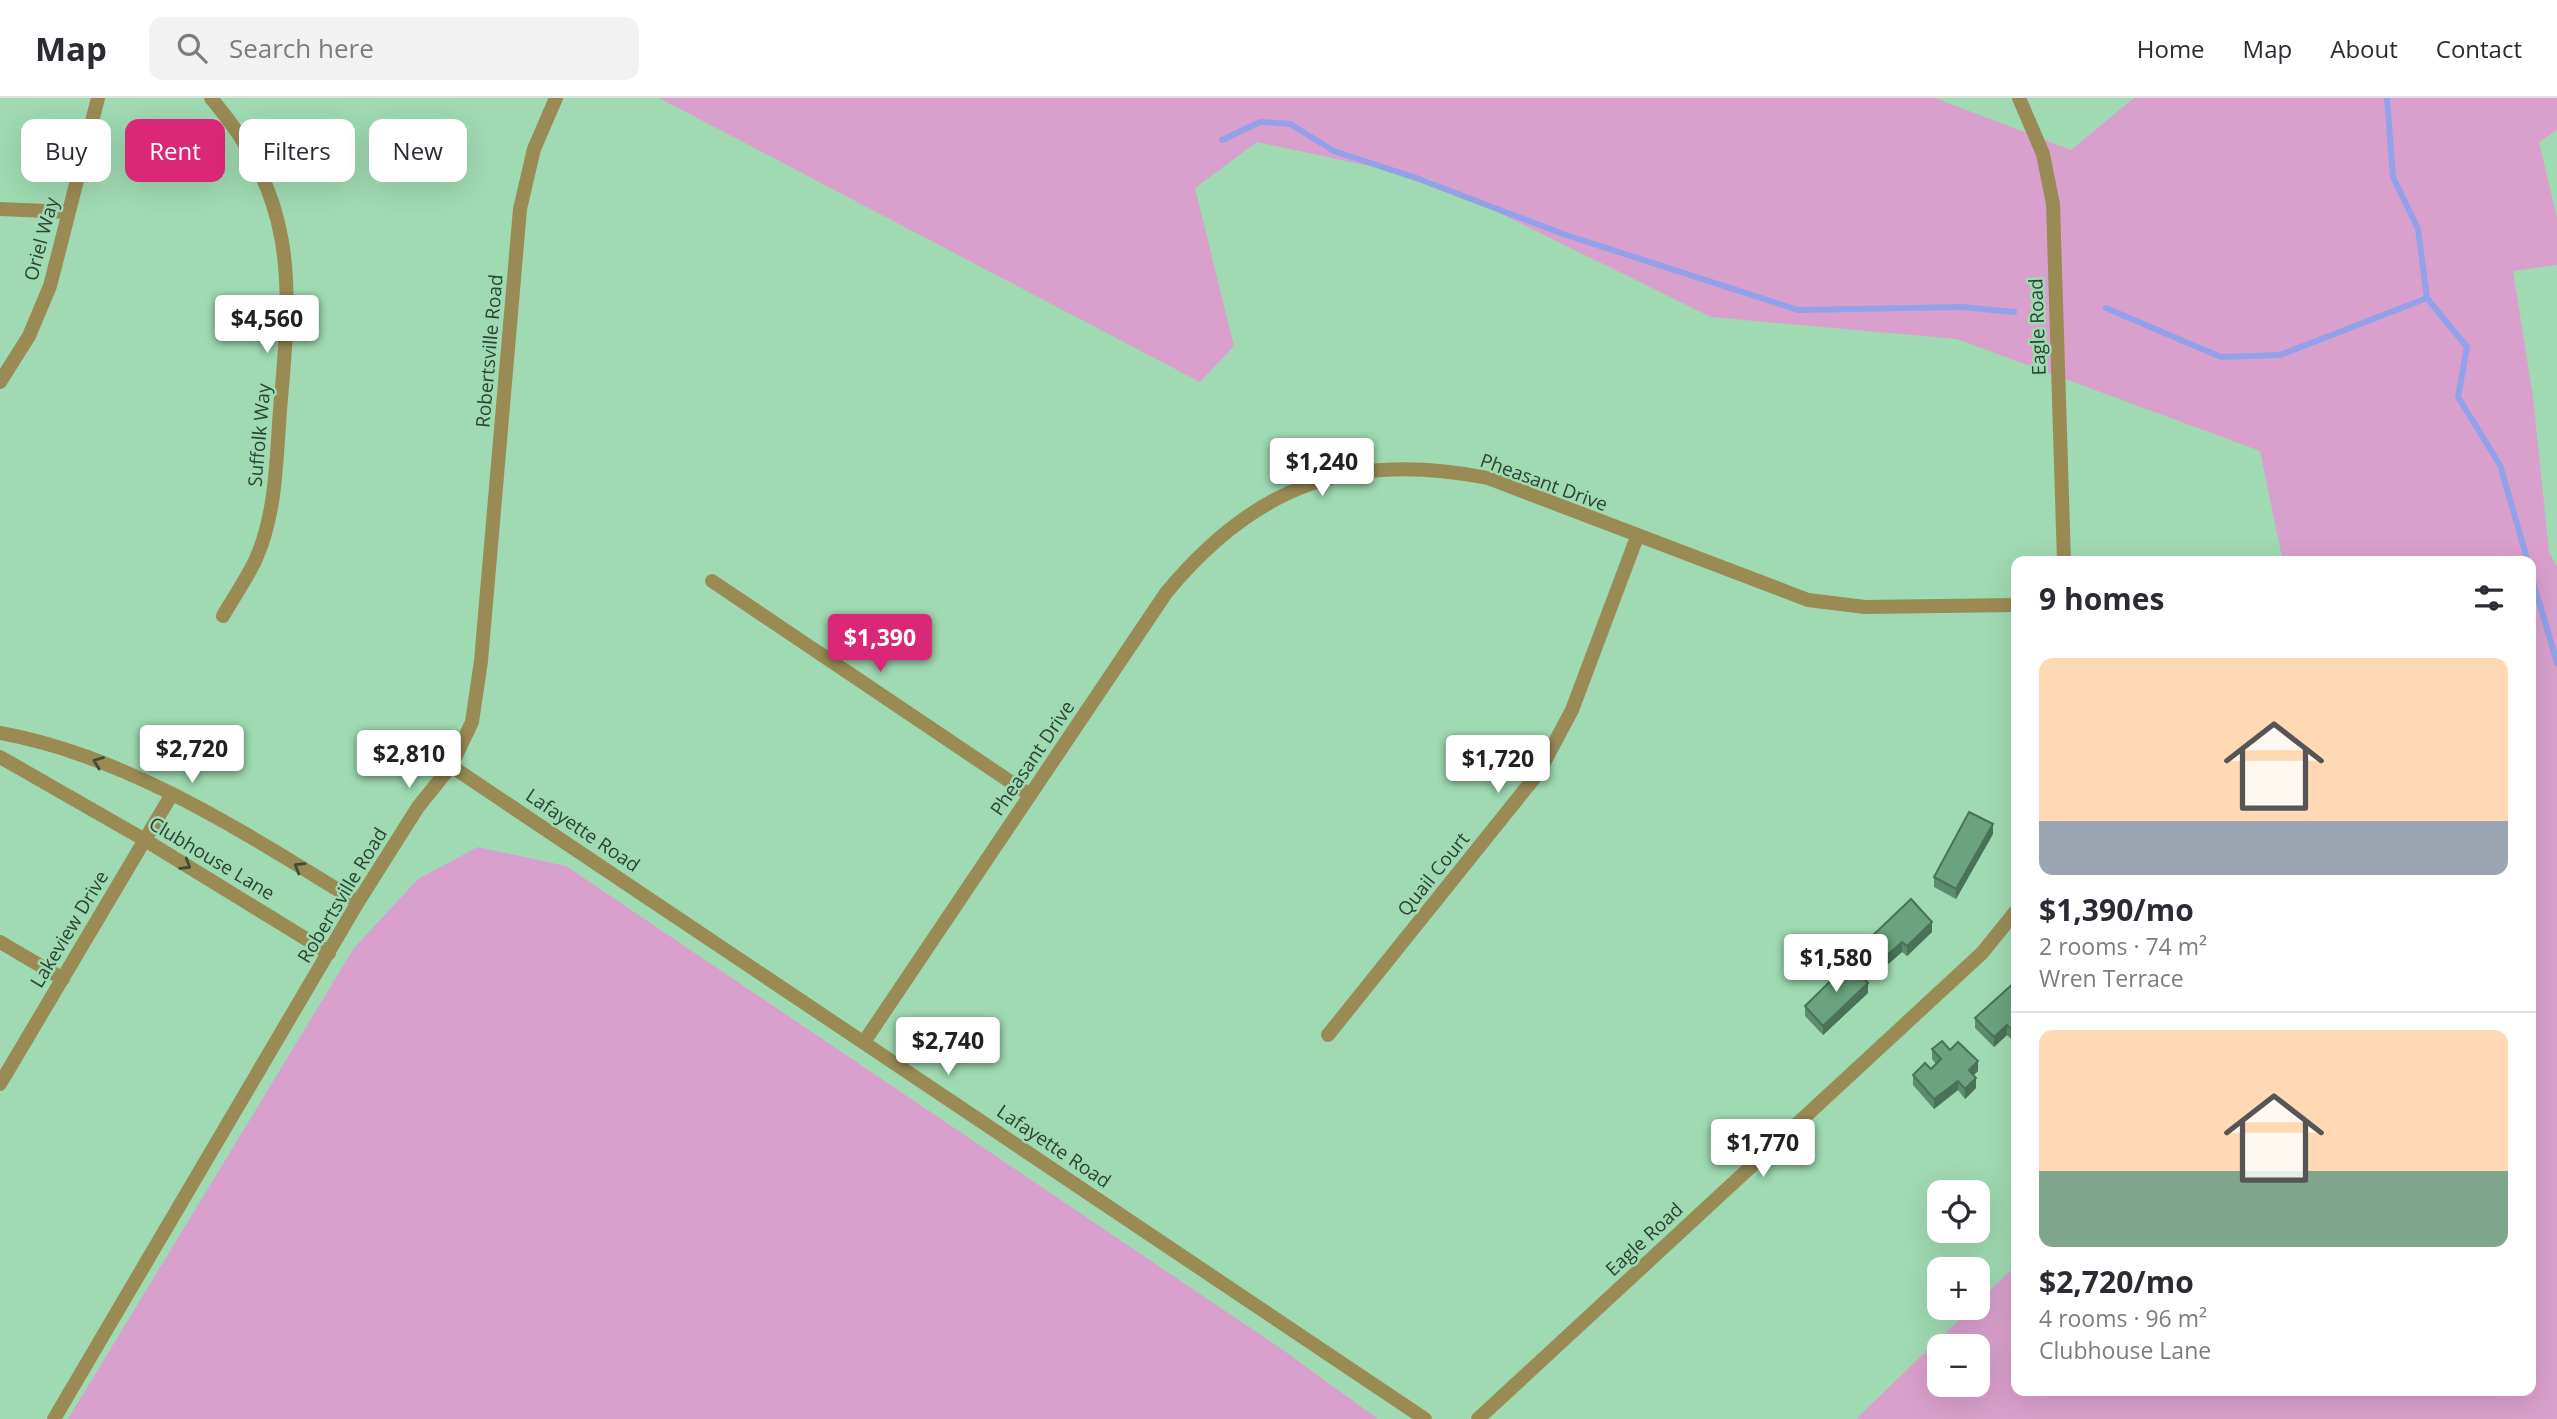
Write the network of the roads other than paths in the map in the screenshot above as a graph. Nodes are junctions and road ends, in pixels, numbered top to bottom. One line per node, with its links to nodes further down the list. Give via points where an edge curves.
1 (98, 98): 6 (street, Oriel Way)
2 (211, 98): 12 (street, Suffolk Way, via 263,175 278,217 288,288 272,506 255,561)
3 (556, 98): 15 (street, Robertsville Road, via 534,149 520,209 481,661 472,722)
4 (2019, 98): 9 (street, Eagle Road, via 2043,154 2053,204)
5 (0, 209): 6 (street)
6 (68, 212): 7 (street, Oriel Way, via 41,309)
7 (0, 382)
8 (1637, 537): 11 (street, Pheasant Drive, via 1808,600 1865,607); 17 (street, Pheasant Drive, via 1488,478 1439,469 1380,469 1306,485 1237,522 1192,562 1166,593); 24 (street, Quail Court, via 1572,710 1539,772)
9 (2064, 556)
10 (712, 581): 17 (street)
11 (2011, 605)
12 (223, 616)
13 (0, 733): 16 (street, Clubhouse Lane, one-way to 13, via 98,761)
14 (0, 757): 18 (street, Clubhouse Lane)
15 (451, 765): 19 (street, Robertsville Road, via 418,807); 25 (street, Lafayette Road)
16 (172, 794): 18 (street, Lakeview Drive); 19 (street, Clubhouse Lane, one-way to 16)
17 (1030, 794): 25 (street, Pheasant Drive)
18 (145, 840): 22 (street, Clubhouse Lane, one-way to 22); 23 (street, Lakeview Drive)
19 (358, 902): 22 (street, Robertsville Road)
20 (2011, 917): 29 (street, Eagle Road, via 1982,953)
21 (0, 942): 23 (street)
22 (329, 953): 27 (street, Robertsville Road)
23 (63, 979): 26 (street, Lakeview Drive)
24 (1328, 1035)
25 (864, 1042): 28 (street, Lafayette Road)
26 (0, 1084)
27 (54, 1419)
28 (1425, 1419)
29 (1478, 1419)

